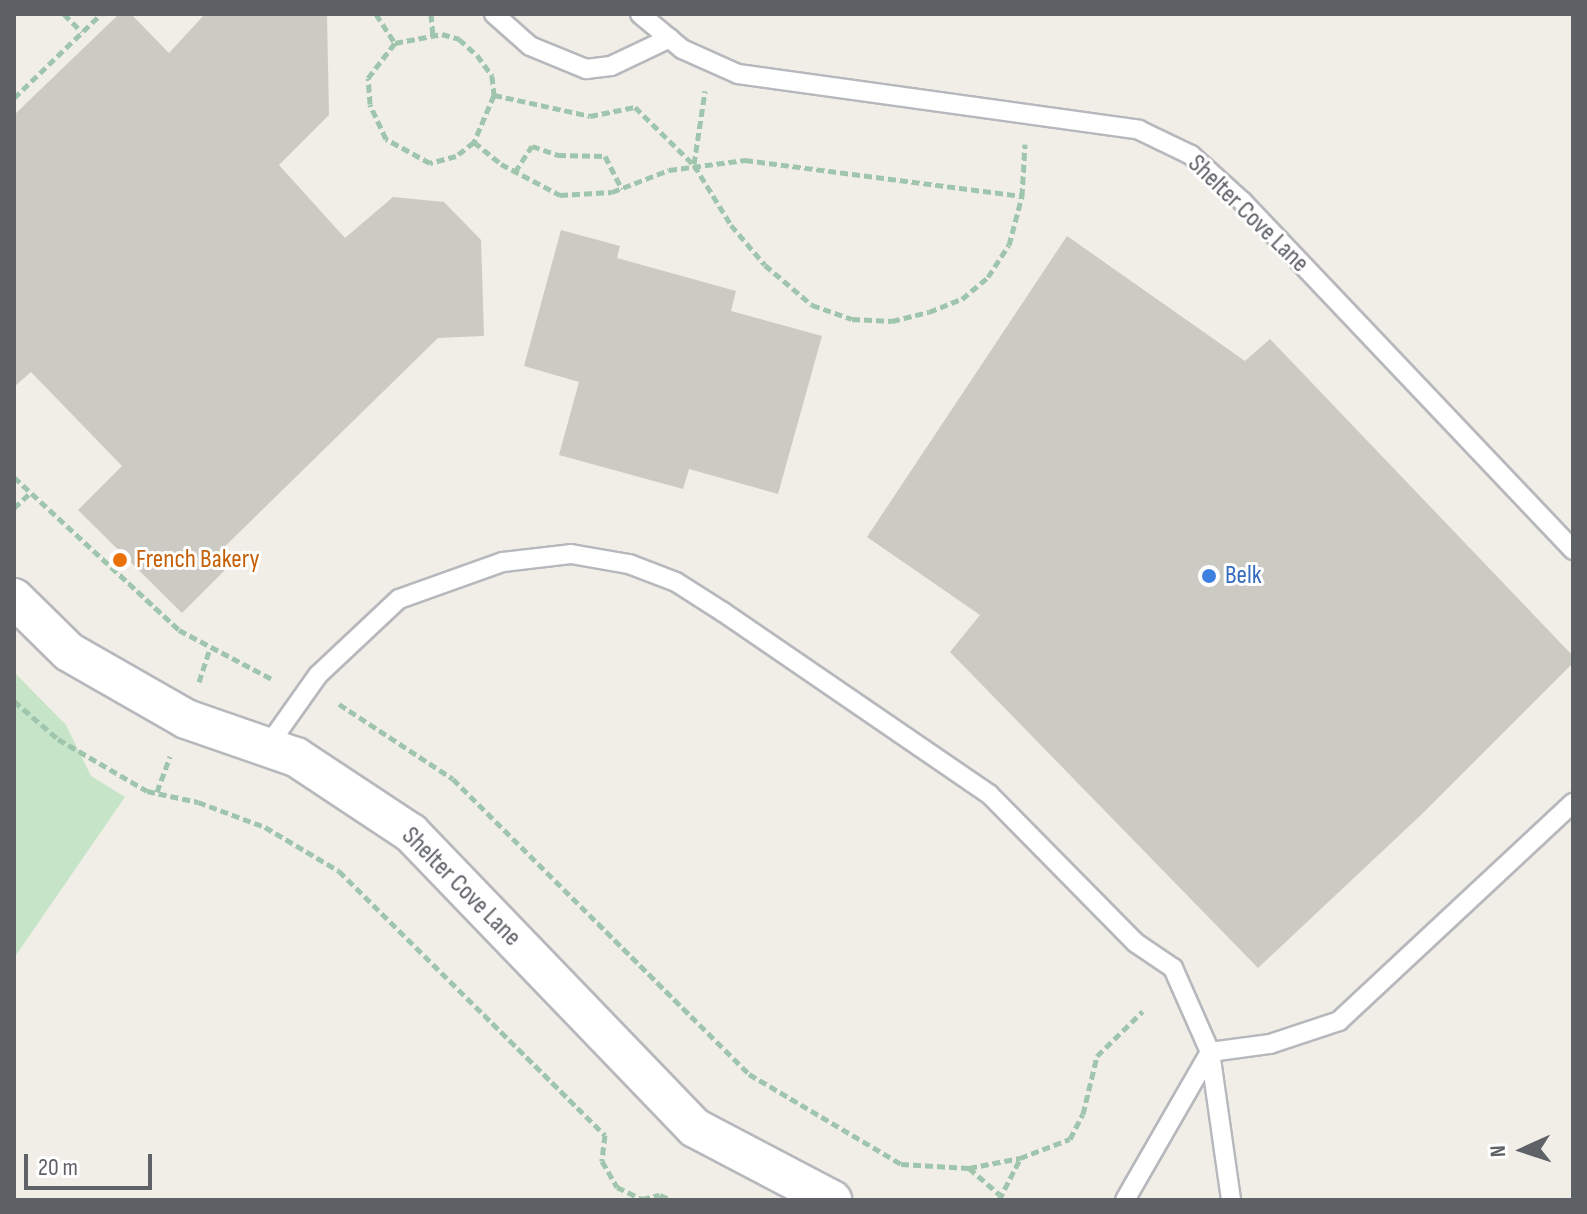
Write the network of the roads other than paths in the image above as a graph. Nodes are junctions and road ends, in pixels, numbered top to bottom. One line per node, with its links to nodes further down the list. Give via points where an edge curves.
1 (494, 14): 3 (lane, via 540,52 586,69 611,66)
2 (640, 14): 3 (lane, Shelter Cove Lane)
3 (670, 38): 4 (lane, Shelter Cove Lane, via 738,74 1139,130 1191,155 1243,202)
4 (1573, 550)
5 (14, 598): 6 (street, Shelter Cove Lane, via 69,652 186,719)
6 (267, 747): 8 (lane, via 318,675 399,599 503,562 571,554 629,564 676,582 723,612 989,794 1136,943 1173,968); 9 (street, Shelter Cove Lane, via 296,757 411,833 695,1128)
7 (1573, 803): 8 (lane, via 1339,1021 1270,1044)
8 (1210, 1052): 10 (lane); 11 (lane)
9 (832, 1200)
10 (1125, 1200)
11 (1231, 1200)

